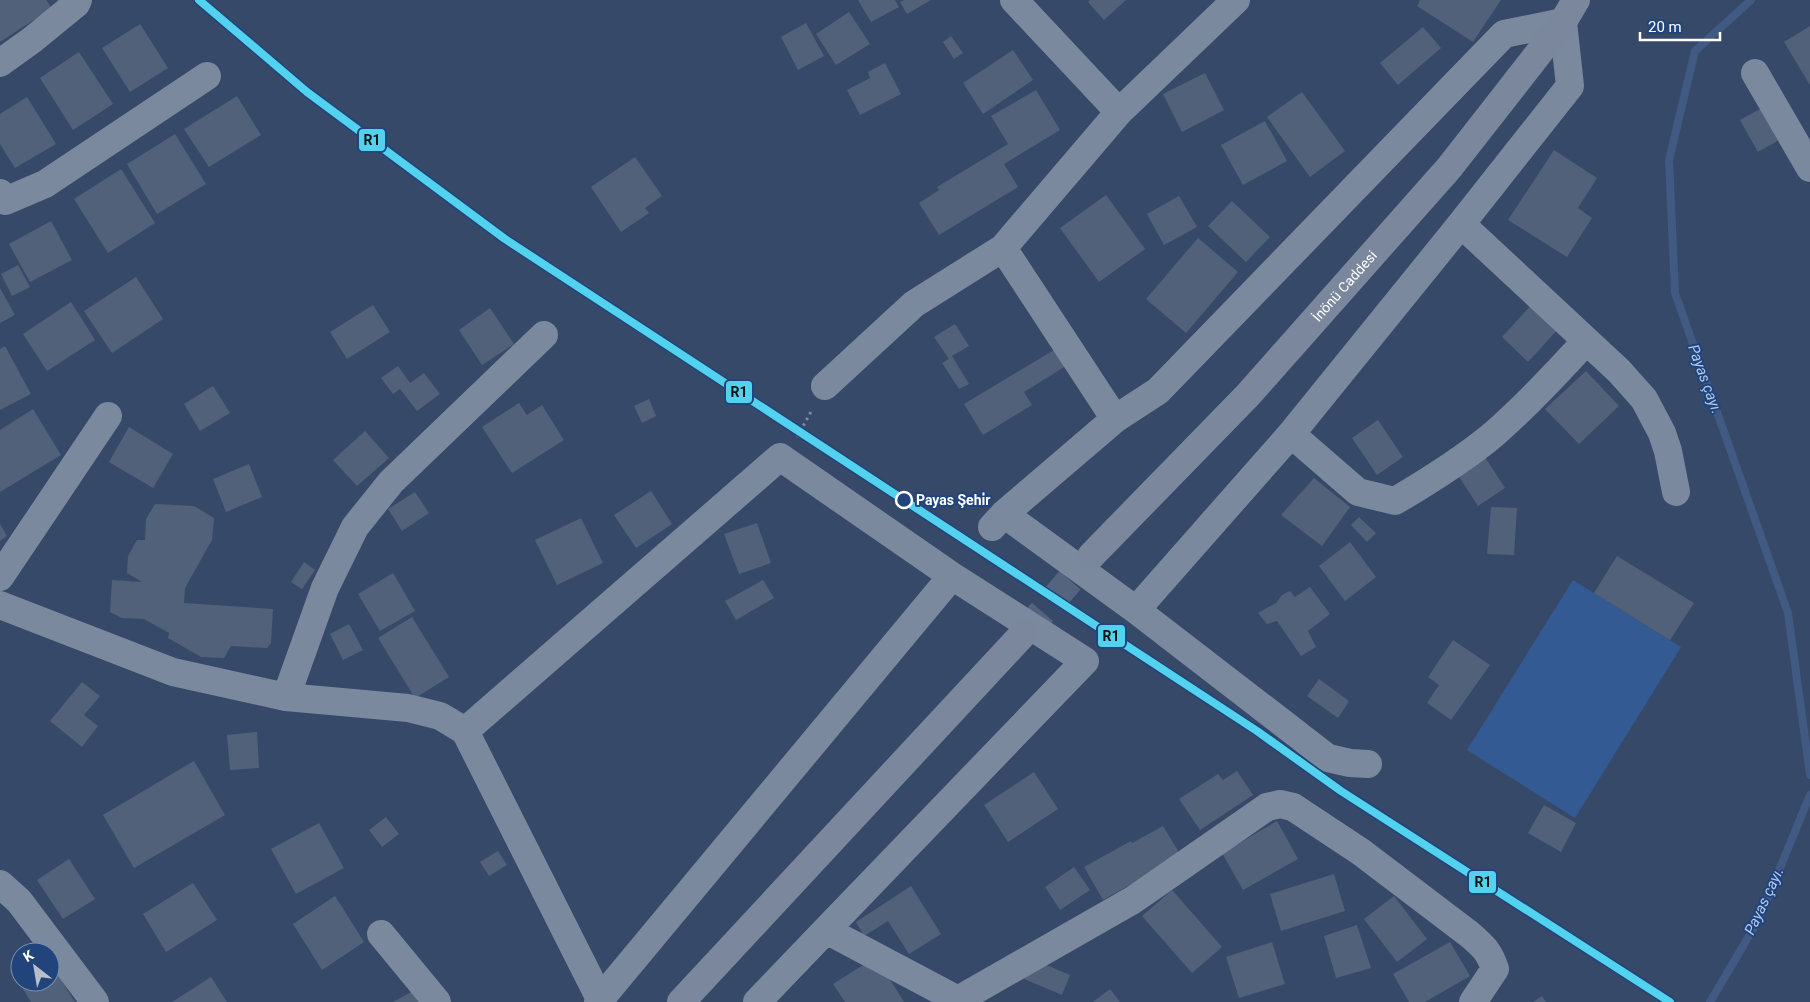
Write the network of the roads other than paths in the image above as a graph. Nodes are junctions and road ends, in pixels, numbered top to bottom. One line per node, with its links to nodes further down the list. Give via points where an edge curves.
1 (78, 0): 5 (street)
2 (1014, 0): 8 (street)
3 (1236, 0): 8 (street)
4 (1570, 11): 11 (street, via 1570,86); 17 (street, via 1504,34 1158,390); 20 (main road, İnönü Caddesi, via 1430,190 1247,396)
5 (0, 63)
6 (1755, 73): 9 (street)
7 (207, 76): 10 (street, via 45,184 5,201)
8 (1119, 112): 12 (street)
9 (1810, 168)
10 (0, 193)
11 (1462, 224): 14 (street); 18 (street)
12 (1003, 248): 15 (street, via 914,304); 17 (street)
13 (544, 335): 26 (street, via 391,482 355,527 325,588)
14 (1586, 341): 18 (street, via 1545,386 1493,434 1439,475 1395,501 1358,492); 19 (street, via 1632,384 1654,415 1668,452)
15 (824, 386)
16 (108, 416): 21 (street)
17 (1115, 419): 24 (street, via 998,520)
18 (1291, 434): 24 (street)
19 (1676, 492)
20 (1092, 555)
21 (0, 576)
22 (952, 576): 27 (street, via 780,457); 30 (street, via 1085,661); 32 (street)
23 (0, 605): 26 (street, via 173,672)
24 (1136, 610): 28 (street, via 1328,758)
25 (1024, 632): 36 (main road)
26 (286, 697): 27 (street, via 408,708 440,716)
27 (465, 731): 32 (street)
28 (1368, 764)
29 (0, 884): 34 (street, via 18,901)
30 (826, 930): 33 (street); 37 (street)
31 (381, 934): 35 (street)
32 (599, 1001)
33 (960, 1001): 38 (street, via 1134,900 1267,807 1280,804 1293,807 1361,852 1485,948 1495,969)
34 (94, 1002)
35 (437, 1002)
36 (682, 1002)
37 (757, 1002)
38 (1473, 1002)

